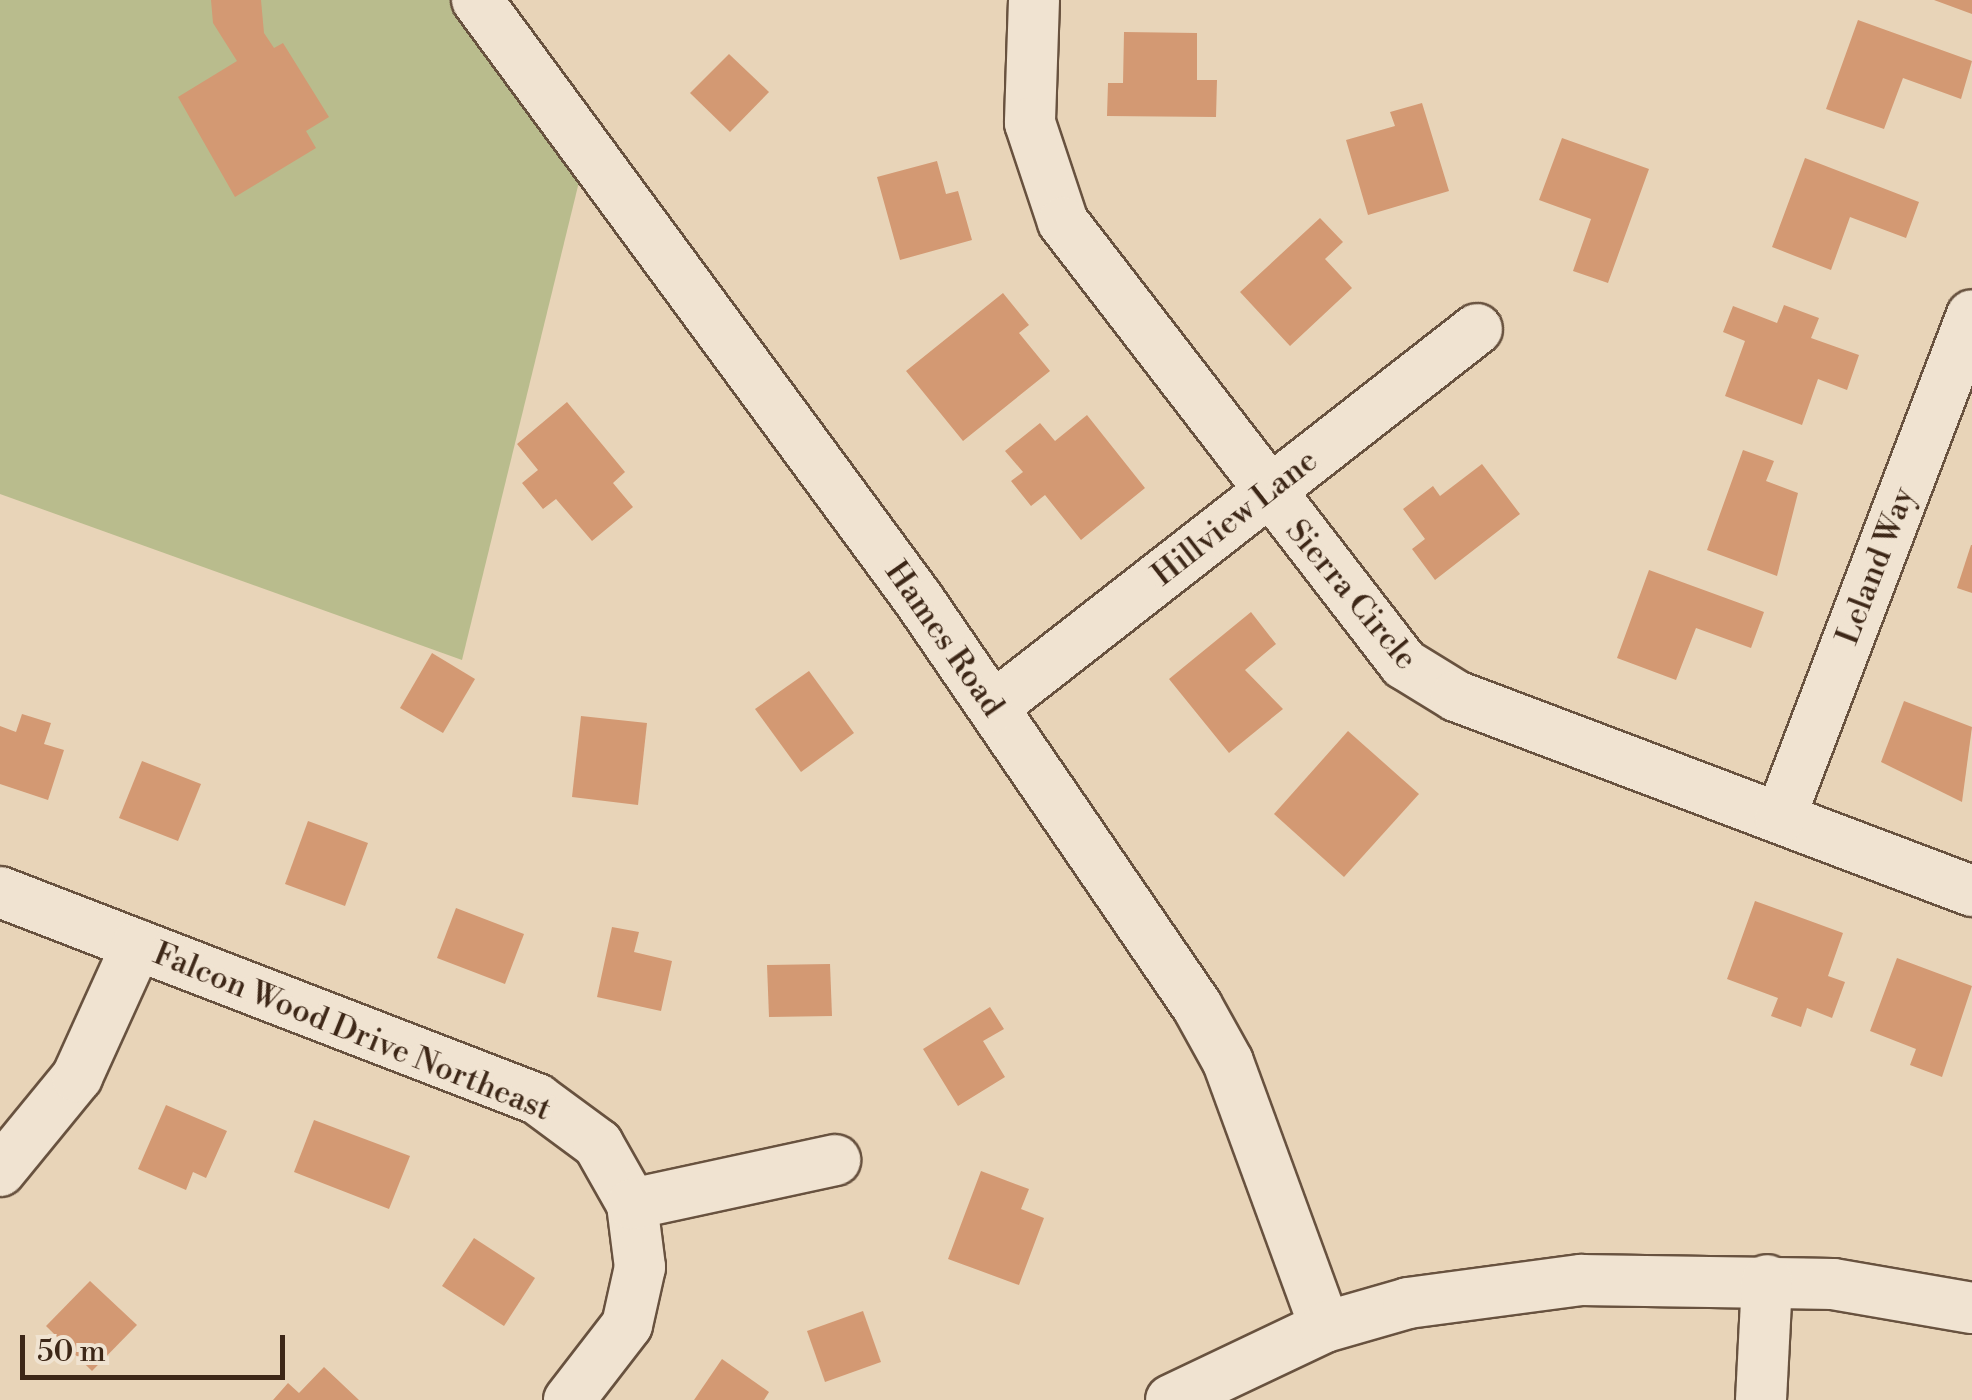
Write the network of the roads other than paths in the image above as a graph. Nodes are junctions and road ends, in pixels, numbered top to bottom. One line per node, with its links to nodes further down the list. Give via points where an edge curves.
1 (477, 0): 6 (street, Hames Road)
2 (1034, 0): 5 (street, Sierra Circle, via 1026,90 1049,194 1082,252)
3 (1972, 315): 7 (street, Leland Way)
4 (1477, 330): 5 (street, Hillview Lane)
5 (1266, 492): 6 (street, Hillview Lane); 7 (street, Sierra Circle, via 1419,677)
6 (993, 707): 16 (street, Hames Road, via 1228,1062)
7 (1780, 818): 8 (street, Sierra Circle)
8 (1972, 891)
9 (0, 892): 10 (street, Falcon Wood Drive Northeast)
10 (137, 945): 12 (street, via 77,1077); 13 (street, Falcon Wood Drive Northeast, via 537,1098 598,1144)
11 (835, 1160): 13 (street)
12 (0, 1172)
13 (632, 1204): 17 (street, Falcon Wood Drive Northeast, via 640,1268 627,1326)
14 (1767, 1280): 15 (street); 16 (street, via 1581,1280 1408,1303); 19 (street)
15 (1972, 1308)
16 (1326, 1327): 18 (street)
17 (569, 1400)
18 (1171, 1400)
19 (1761, 1400)

